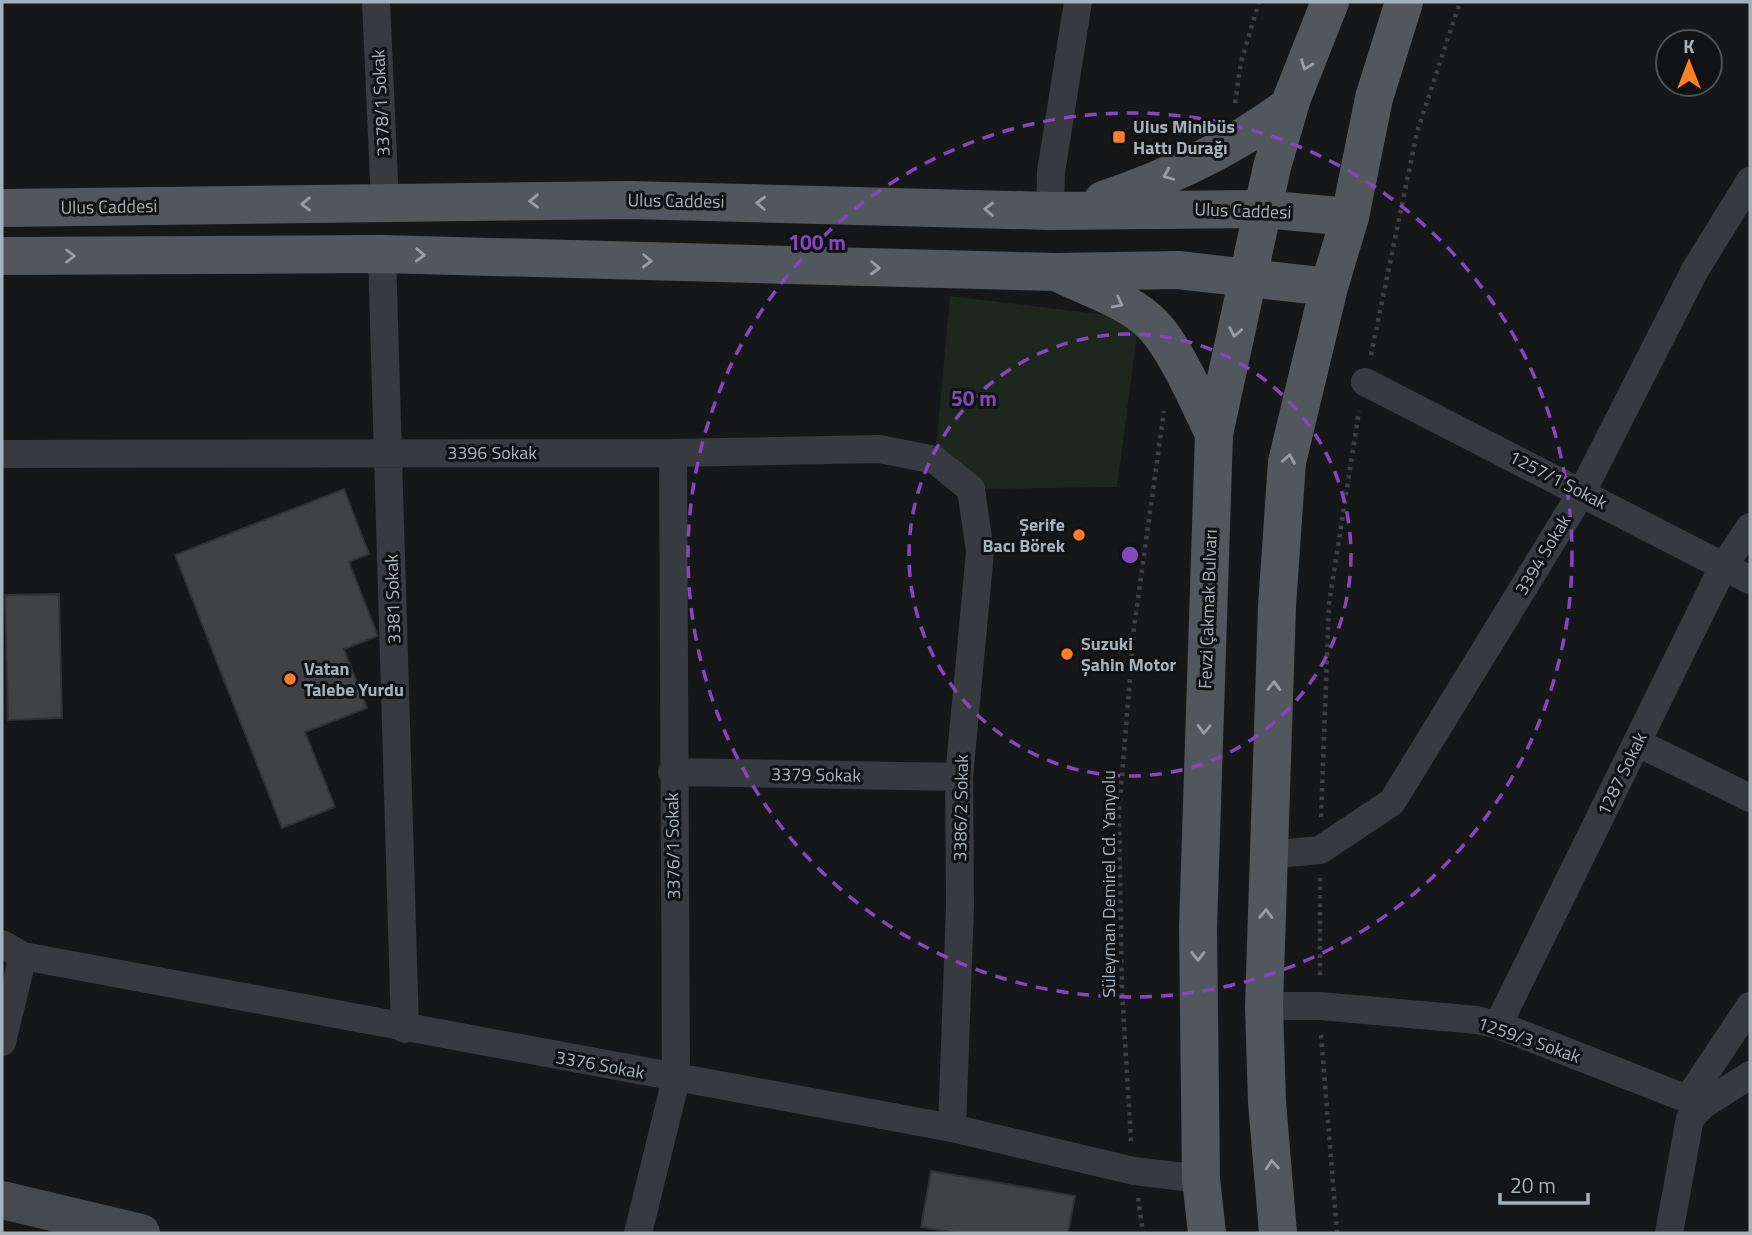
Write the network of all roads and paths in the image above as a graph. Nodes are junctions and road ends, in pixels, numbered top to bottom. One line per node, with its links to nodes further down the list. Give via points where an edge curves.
1 (376, 2): 10 (street, 3378/1 Sokak)
2 (1077, 2): 13 (street, via 1051,172)
3 (1259, 2): 8 (path, via 1241,62)
4 (1330, 2): 7 (main road, Fevzi Çakmak Bulvarı, one-way to 7)
5 (1404, 2): 14 (main road, via 1374,98)
6 (1460, 2): 21 (path, via 1417,132)
7 (1290, 105): 8 (main road); 12 (main road, Fevzi Çakmak Bulvarı)
8 (1228, 147): 13 (main road, one-way to 13, via 1142,187)
9 (1746, 197): 27 (street, 3394 Sokak, via 1695,270)
10 (385, 203): 11 (main road, Ulus Caddesi, one-way to 11); 13 (main road, Ulus Caddesi, one-way to 10, via 630,200)
11 (2, 208)
12 (1262, 209): 13 (main road, Ulus Caddesi); 14 (main road, Ulus Caddesi); 18 (main road, Fevzi Çakmak Bulvarı)
13 (1060, 211)
14 (1350, 218): 19 (main road)
15 (382, 254): 16 (main road, one-way to 15); 17 (main road, one-way to 17); 23 (street, 3381 Sokak)
16 (2, 256)
17 (1057, 272): 18 (main road, via 1178,270); 20 (main road, one-way to 20, via 1153,324)
18 (1246, 275): 19 (main road); 22 (main road, Fevzi Çakmak Bulvarı, one-way to 22)
19 (1329, 287): 36 (main road, one-way to 19, via 1287,462)
20 (1175, 360): 22 (main road); 48 (path, Süleyman Demirel Cd. Yanyolu, via 1134,628 1119,813 1122,991)
21 (1365, 382): 27 (street, 1257/1 Sokak); 35 (path, via 1329,604)
22 (1214, 434): 49 (main road, Fevzi Çakmak Bulvarı, one-way to 49, via 1198,927)
23 (389, 453): 24 (street, 3396 Sokak); 25 (street, 3396 Sokak); 42 (street, 3381 Sokak)
24 (673, 453): 26 (street, 3396 Sokak, via 879,449 935,460); 32 (street, 3376/1 Sokak)
25 (2, 454)
26 (971, 489): 33 (street, 3386/2 Sokak, via 980,552)
27 (1582, 492): 29 (street, 1257/1 Sokak); 35 (street, 3394 Sokak, via 1392,803)
28 (1750, 527): 29 (street, 1287 Sokak)
29 (1723, 567): 30 (street, 1257/1 Sokak); 31 (street, 1287 Sokak)
30 (1750, 580)
31 (1638, 743): 34 (street); 41 (street, 1287 Sokak)
32 (672, 772): 33 (street, 3379 Sokak); 45 (street, 3376/1 Sokak)
33 (960, 777): 47 (street, 3386/2 Sokak)
34 (1750, 798)
35 (1320, 850): 36 (street, 3394 Sokak); 39 (path)
36 (1268, 855): 38 (main road, one-way to 36)
37 (12, 950): 42 (street, 3376 Sokak); 43 (street)
38 (1264, 1006): 39 (street, 1259/3 Sokak); 55 (main road, one-way to 38)
39 (1320, 1006): 41 (street, 1259/3 Sokak); 56 (path)
40 (1750, 1006): 46 (street)
41 (1498, 1025): 46 (street, 1259/3 Sokak)
42 (405, 1029): 45 (street, 3376 Sokak)
43 (2, 1042)
44 (1750, 1075): 46 (street)
45 (676, 1079): 47 (street, 3376 Sokak); 52 (street, 3376/1 Sokak)
46 (1695, 1102): 57 (street)
47 (952, 1128): 48 (street, 3376 Sokak)
48 (1134, 1171): 49 (street, 3376 Sokak); 53 (path, Süleyman Demirel Cd. Yanyolu)
49 (1201, 1179): 54 (main road, Fevzi Çakmak Bulvarı)
50 (2, 1200): 51 (street)
51 (141, 1233)
52 (638, 1233)
53 (1143, 1233)
54 (1207, 1233)
55 (1278, 1233)
56 (1337, 1233)
57 (1669, 1233)

